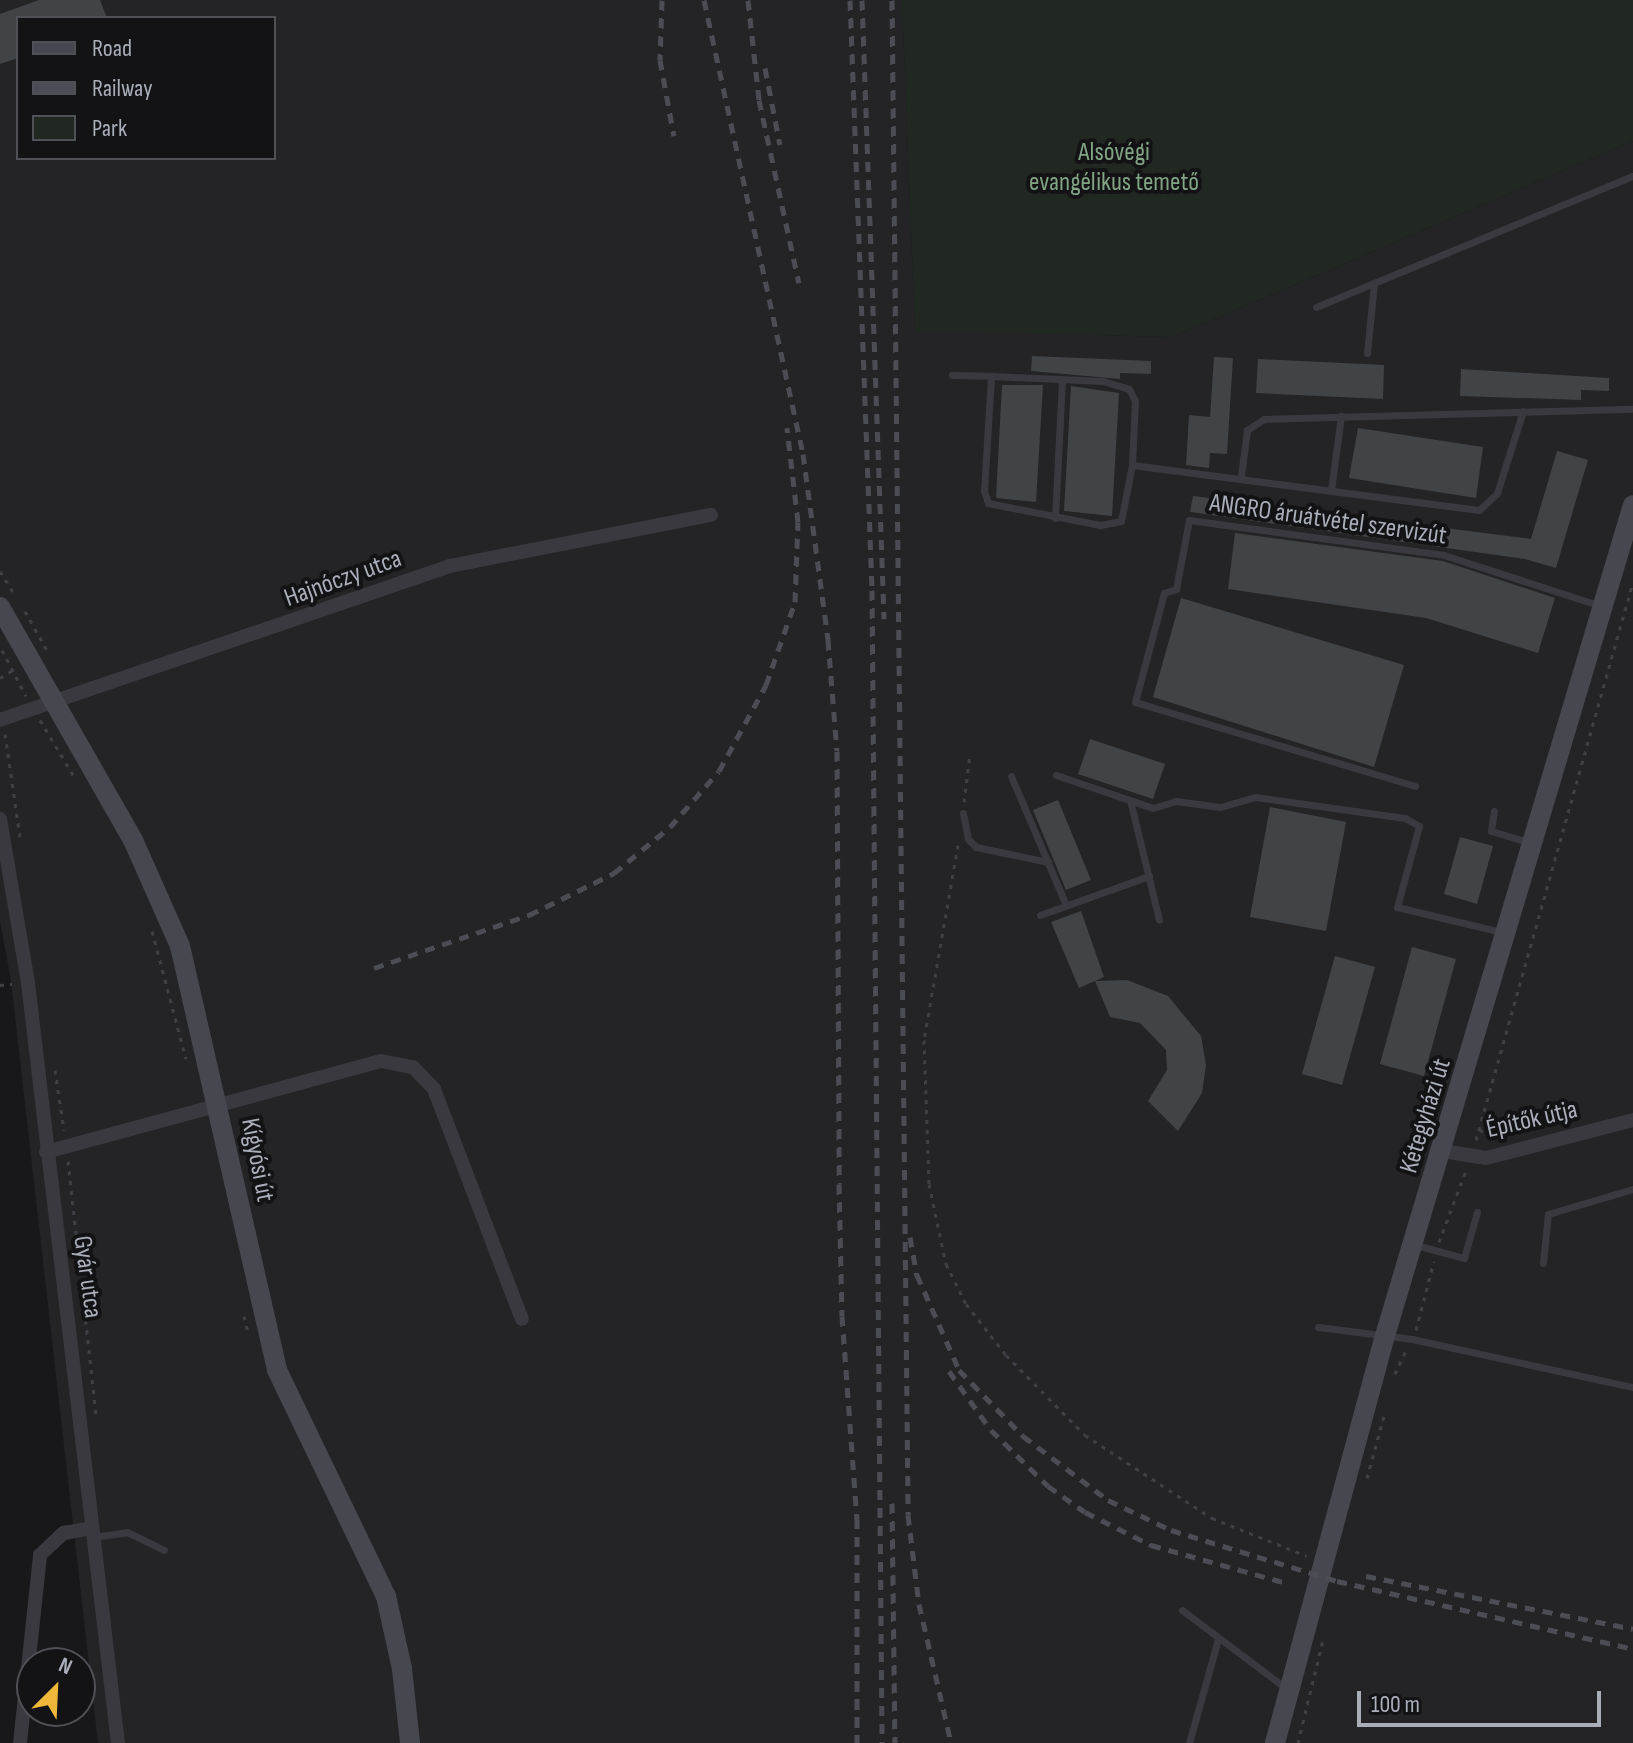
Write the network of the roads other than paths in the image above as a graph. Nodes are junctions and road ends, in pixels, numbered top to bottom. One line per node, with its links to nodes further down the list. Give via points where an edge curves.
1 (1633, 176): 2 (lane)
2 (1374, 283): 3 (lane); 4 (lane)
3 (1316, 307)
4 (1367, 353)
5 (952, 375): 6 (lane)
6 (991, 376): 7 (lane); 16 (lane, via 985,497 995,507)
7 (1062, 379): 11 (lane, via 1103,381 1129,389 1135,401); 16 (lane)
8 (1633, 409): 9 (lane)
9 (1523, 411): 10 (lane); 13 (lane, via 1493,500 1479,510)
10 (1341, 416): 12 (lane, via 1256,421 1247,430); 13 (lane)
11 (1132, 465): 12 (lane); 16 (lane, via 1121,521 1100,525)
12 (1241, 476): 13 (lane)
13 (1331, 490)
14 (1633, 505): 17 (street, Kétegyházi út)
15 (711, 515): 20 (street, Hajnóczy utca, via 450,566)
16 (1055, 518)
17 (1630, 530): 18 (street, Kétegyházi út)
18 (1604, 606): 24 (lane, ANGRO áruátvétel szervizút, via 1444,555 1189,520 1176,589 1164,593 1135,702); 29 (street, Kétegyházi út)
19 (0, 607): 20 (street, Kígyósi út)
20 (51, 702): 21 (street, Hajnóczy utca); 36 (street, Kígyósi út, via 160,896 180,946)
21 (0, 720)
22 (1056, 775): 25 (lane)
23 (1011, 776): 30 (lane)
24 (1415, 786)
25 (1130, 800): 31 (lane); 35 (lane, via 1153,808 1176,801 1220,807 1255,797 1405,818 1419,826 1397,907)
26 (1494, 811): 29 (lane, via 1491,831)
27 (963, 813): 30 (lane, via 968,839 976,847)
28 (0, 819): 39 (street, Gyár utca, via 28,983)
29 (1534, 844): 35 (street, Kétegyházi út)
30 (1048, 862): 32 (lane)
31 (1149, 876): 32 (lane); 34 (lane)
32 (1066, 905): 33 (lane)
33 (1040, 915)
34 (1159, 920)
35 (1507, 933): 38 (street, Kétegyházi út)
36 (219, 1106): 39 (street); 44 (street, via 381,1061 413,1067 434,1089); 55 (street, Kígyósi út, via 277,1370 386,1596 402,1669)
37 (1633, 1120): 38 (street, Építők útja, via 1486,1158)
38 (1443, 1151): 42 (street, Kétegyházi út)
39 (46, 1152): 48 (street, Gyár utca)
40 (1633, 1189): 43 (lane, via 1548,1214)
41 (1477, 1212): 42 (lane, via 1464,1258)
42 (1414, 1244): 46 (street, Kétegyházi út)
43 (1543, 1263)
44 (522, 1319)
45 (1318, 1327): 46 (lane)
46 (1384, 1339): 47 (lane, via 1412,1339); 52 (street, Kétegyházi út)
47 (1633, 1387)
48 (92, 1533): 49 (lane, via 127,1532); 53 (street, via 64,1533 40,1555); 54 (street, Gyár utca)
49 (164, 1550)
50 (1182, 1610): 51 (lane)
51 (1218, 1639): 52 (lane); 56 (lane)
52 (1289, 1690): 57 (street, Kétegyházi út)
53 (20, 1743)
54 (118, 1743)
55 (410, 1743)
56 (1189, 1743)
57 (1275, 1743)

